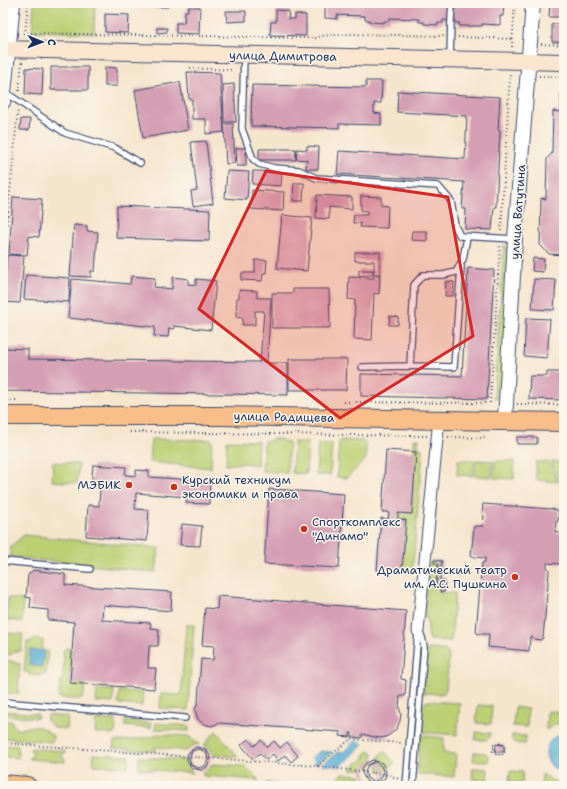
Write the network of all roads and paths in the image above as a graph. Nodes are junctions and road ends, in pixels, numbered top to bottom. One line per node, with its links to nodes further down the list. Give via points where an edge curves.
1 (13, 3): 11 (street)
2 (28, 3): 6 (path)
3 (452, 3): 7 (lane)
4 (515, 3): 8 (path)
5 (533, 3): 9 (street, улица Ватутина)
6 (25, 33): 7 (path, via 315,38 350,34); 11 (path)
7 (450, 36): 8 (path); 13 (lane)
8 (513, 39): 14 (path)
9 (530, 44): 10 (path); 16 (street, улица Ватутина)
10 (564, 45)
11 (12, 49): 12 (main road, улица Димитрова); 18 (street); 19 (path)
12 (244, 55): 13 (main road, улица Димитрова); 21 (lane, via 242,129 252,159 274,168 299,170 316,178 438,186 451,201 455,226 460,236)
13 (450, 60): 14 (main road, улица Димитрова)
14 (511, 61): 16 (main road, улица Димитрова); 22 (path)
15 (564, 62): 16 (main road, улица Димитрова)
16 (528, 68): 17 (path); 23 (street, улица Ватутина)
17 (564, 77)
18 (4, 97): 19 (lane)
19 (18, 102): 20 (lane, via 65,133 115,148); 24 (path)
20 (140, 163)
21 (466, 237): 22 (lane); 25 (lane)
22 (500, 238): 23 (lane); 28 (path)
23 (516, 239): 30 (street, улица Ватутина)
24 (3, 264)
25 (461, 266): 26 (lane, via 456,272 423,275 414,285); 26 (lane, via 454,368)
26 (410, 366): 27 (lane)
27 (362, 367)
28 (490, 403)
29 (3, 416): 32 (main road, улица Радищева, via 220,416)
30 (505, 421): 31 (main road, улица Радищева); 32 (main road, улица Радищева)
31 (564, 422)
32 (438, 428): 33 (path); 34 (path, via 483,438); 37 (street)
33 (128, 432)
34 (486, 434)
35 (3, 561): 36 (lane)
36 (90, 569)
37 (418, 630): 44 (lane); 45 (lane, via 424,647)
38 (3, 702): 39 (lane)
39 (185, 718)
40 (3, 743): 42 (path)
41 (402, 743): 42 (path, via 351,739)
42 (317, 766): 44 (path, via 389,775)
43 (3, 784): 46 (main road)
44 (406, 784)
45 (413, 785): 47 (path)
46 (27, 786)
47 (441, 786)

